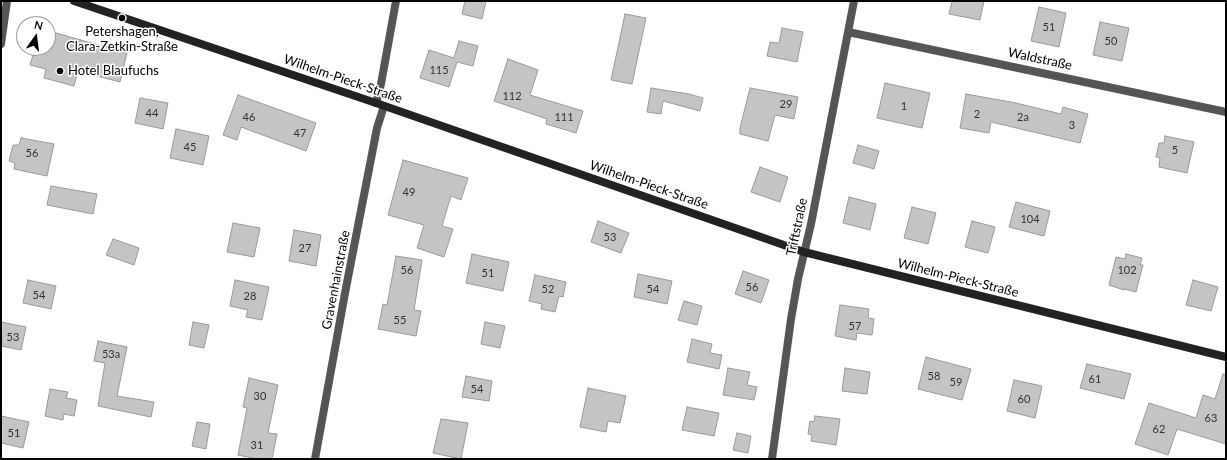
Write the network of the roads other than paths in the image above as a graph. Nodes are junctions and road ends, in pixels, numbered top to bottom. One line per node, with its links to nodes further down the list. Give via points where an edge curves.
1 (7, 1): 6 (street)
2 (74, 1): 7 (street, Wilhelm-Pieck-Straße)
3 (396, 1): 7 (street, Gravenhainstraße, via 380,88)
4 (854, 1): 5 (street, Triftstraße)
5 (848, 32): 8 (street, Waldstraße); 9 (street, Triftstraße)
6 (1, 44)
7 (380, 104): 9 (street, Wilhelm-Pieck-Straße); 11 (street, Gravenhainstraße)
8 (1226, 112)
9 (804, 252): 10 (street, Wilhelm-Pieck-Straße); 12 (street, Triftstraße, via 791,319)
10 (1226, 356)
11 (315, 459)
12 (772, 459)

